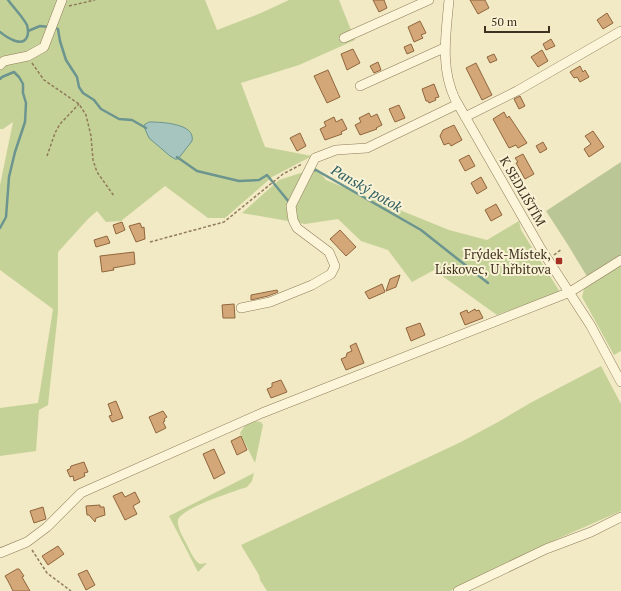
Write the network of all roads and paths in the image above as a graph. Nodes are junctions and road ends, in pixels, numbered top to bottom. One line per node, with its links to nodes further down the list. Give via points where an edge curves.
1 (95, 0): 4 (path)
2 (429, 0): 6 (street)
3 (449, 0): 7 (street, K SEDLIŠTÍM)
4 (60, 4): 8 (street, via 44,47)
5 (621, 31): 13 (street)
6 (344, 38)
7 (444, 48): 10 (street); 12 (street, K SEDLIŠTÍM, via 448,80)
8 (28, 56): 9 (street, via 4,61); 11 (path, via 44,80)
9 (0, 65)
10 (360, 86)
11 (78, 104): 14 (path, via 60,124); 16 (path, via 86,115 97,172)
12 (458, 104): 13 (street, K SEDLIŠTÍM); 15 (street, via 367,148 336,150)
13 (465, 117): 19 (street, K SEDLIŠTÍM, via 538,244)
14 (47, 156)
15 (315, 158): 17 (path, via 283,174 224,222); 20 (street, via 291,206 293,220 297,228 329,252 336,266 331,274 312,285 270,302)
16 (114, 196)
17 (150, 242)
18 (621, 260): 19 (street)
19 (570, 292): 21 (street, K SEDLIŠTÍM); 23 (street, via 262,413 81,494 47,527)
20 (241, 308)
21 (621, 382)
22 (621, 517): 26 (street)
23 (27, 542): 24 (street); 25 (path, via 47,574)
24 (0, 553)
25 (71, 591)
26 (458, 591)

